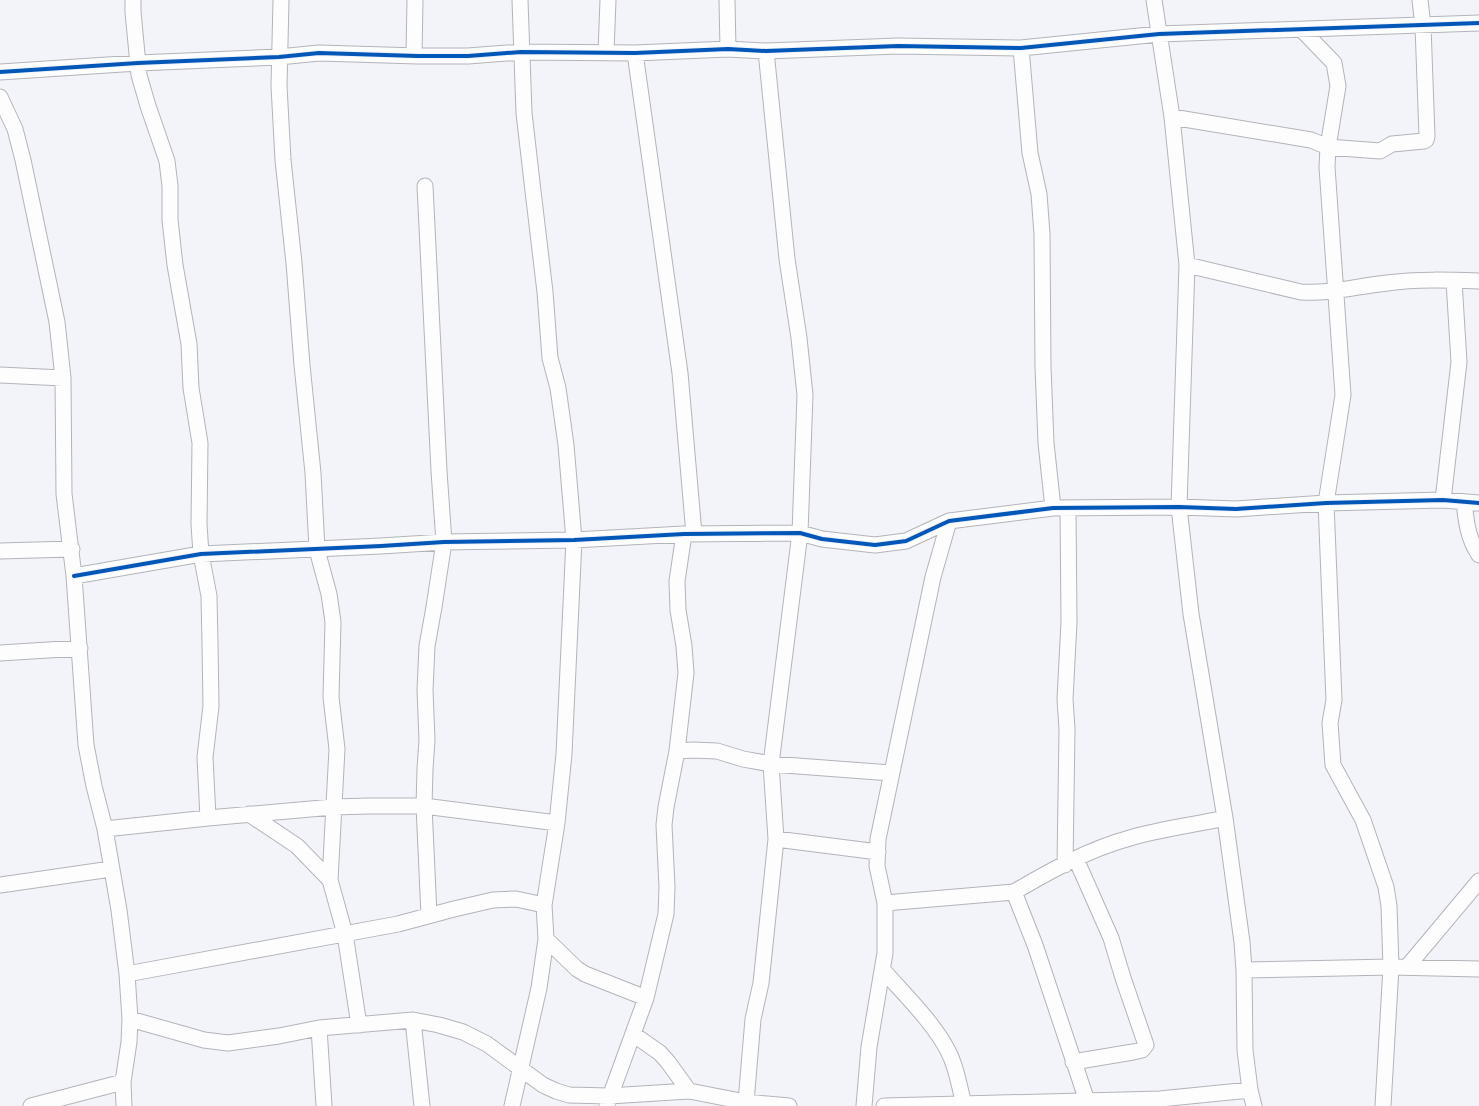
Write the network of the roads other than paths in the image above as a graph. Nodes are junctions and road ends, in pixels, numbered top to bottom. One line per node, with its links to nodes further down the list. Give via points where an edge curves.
1 (133, 0): 21 (street)
2 (281, 0): 20 (street)
3 (415, 0): 19 (street)
4 (520, 0): 16 (street)
5 (608, 0): 17 (street)
6 (727, 0): 14 (street)
7 (1154, 0): 12 (street)
8 (1420, 0): 10 (street)
9 (1479, 23): 10 (street)
10 (1423, 26): 11 (street); 25 (street, via 1426,140 1392,144 1380,151)
11 (1302, 30): 12 (street); 25 (street, via 1334,63 1338,86)
12 (1159, 34): 13 (street); 24 (street)
13 (1021, 48): 15 (street, via 898,46); 38 (street, via 1030,153 1042,234 1046,443)
14 (728, 49): 15 (street); 18 (street)
15 (766, 51): 40 (street, via 787,259 805,395)
16 (522, 52): 17 (street); 19 (street); 42 (street, via 524,113 532,191 546,292 550,358 558,388 566,445)
17 (606, 52): 18 (street)
18 (635, 53): 41 (street, via 680,373)
19 (414, 56): 20 (street, via 319,53)
20 (280, 57): 21 (street); 45 (street, via 283,160)
21 (138, 63): 22 (street); 47 (street, via 148,106 167,161 175,265 189,344 191,388 200,443)
22 (0, 72)
23 (0, 97): 32 (street, via 15,129 23,160 57,322)
24 (1172, 117): 25 (street, via 1311,140); 27 (street)
25 (1328, 147): 30 (street, via 1327,167)
26 (425, 186): 43 (street)
27 (1187, 265): 30 (street, via 1301,292); 37 (street)
28 (1454, 281): 29 (street); 30 (street, via 1387,283); 33 (street, via 1459,362)
29 (1479, 281)
30 (1336, 291): 35 (street, via 1343,395)
31 (0, 375): 32 (street)
32 (63, 378): 44 (street, via 64,494)
33 (1443, 500): 34 (street); 35 (street)
34 (1464, 502): 36 (street); 48 (street, via 1467,528)
35 (1326, 503): 37 (street, via 1236,509); 75 (street, via 1334,700 1330,723 1333,765 1362,820 1386,887)
36 (1479, 503)
37 (1179, 507): 38 (street); 59 (street, via 1191,614)
38 (1061, 508): 39 (street); 64 (street, via 1069,622 1065,671)
39 (949, 521): 40 (street, via 906,541 875,545 822,539); 54 (street, via 932,578)
40 (800, 533): 41 (street); 53 (street)
41 (689, 534): 42 (street); 52 (street, via 677,581 686,673)
42 (574, 540): 43 (street); 60 (street, via 564,754)
43 (444, 542): 45 (street); 55 (street, via 427,646)
44 (72, 549): 46 (street); 49 (street)
45 (318, 549): 47 (street); 56 (street, via 333,622 331,697 336,749)
46 (0, 551)
47 (201, 554): 49 (street); 58 (street, via 209,602 211,706 205,757)
48 (1479, 555)
49 (74, 576): 50 (street)
50 (80, 648): 51 (street); 61 (street, via 86,745)
51 (0, 653)
52 (677, 751): 53 (street, via 717,751); 81 (street, via 664,825 666,914)
53 (771, 764): 54 (street); 62 (street)
54 (891, 773): 63 (street, via 878,839)
55 (424, 806): 56 (street); 60 (street); 72 (street)
56 (333, 807): 57 (street); 66 (street)
57 (249, 814): 58 (street); 66 (street, via 297,846)
58 (208, 818): 61 (street)
59 (1225, 818): 64 (street, via 1130,838 1096,849); 79 (street)
60 (557, 823): 71 (street)
61 (105, 829): 65 (street)
62 (776, 839): 63 (street); 94 (street, via 761,983 753,1019)
63 (878, 852): 70 (street, via 877,866)
64 (1071, 862): 69 (street); 87 (street, via 1111,938 1146,1045 1142,1050)
65 (111, 869): 68 (street); 80 (street)
66 (330, 880): 73 (street)
67 (1479, 881): 76 (street)
68 (0, 885)
69 (1014, 892): 70 (street); 87 (street, via 1035,946)
70 (885, 903): 78 (street, via 886,939)
71 (544, 905): 72 (street, via 516,899 493,900); 74 (street)
72 (429, 915): 73 (street)
73 (345, 934): 80 (street); 84 (street)
74 (546, 939): 81 (street, via 585,974); 88 (street, via 539,988)
75 (1391, 967): 76 (street); 79 (street); 106 (street)
76 (1407, 967): 77 (street)
77 (1479, 969)
78 (883, 970): 96 (street, via 925,1018 949,1051); 103 (street, via 869,1047)
79 (1244, 970): 90 (street, via 1245,1050)
80 (127, 974): 82 (street)
81 (646, 998): 86 (street)
82 (130, 1020): 85 (street, via 204,1040 228,1043); 89 (street)
83 (413, 1020): 84 (street); 88 (street, via 463,1032 487,1044); 100 (street)
84 (359, 1025): 85 (street)
85 (319, 1028): 99 (street)
86 (633, 1034): 91 (street, via 660,1053); 92 (street)
87 (1073, 1062): 93 (street)
88 (521, 1070): 92 (street, via 556,1091); 101 (street)
89 (123, 1082): 97 (street); 98 (street)
90 (1250, 1090): 95 (street); 105 (street)
91 (689, 1091): 92 (street); 94 (street)
92 (608, 1101)
93 (1087, 1101): 95 (street); 96 (street)
94 (746, 1102): 102 (street)
95 (1128, 1103)
96 (964, 1104): 104 (street)
97 (31, 1106)
98 (124, 1106)
99 (324, 1106)
100 (422, 1106)
101 (512, 1106)
102 (789, 1106)
103 (864, 1106)
104 (884, 1106)
105 (1254, 1106)
106 (1383, 1106)

